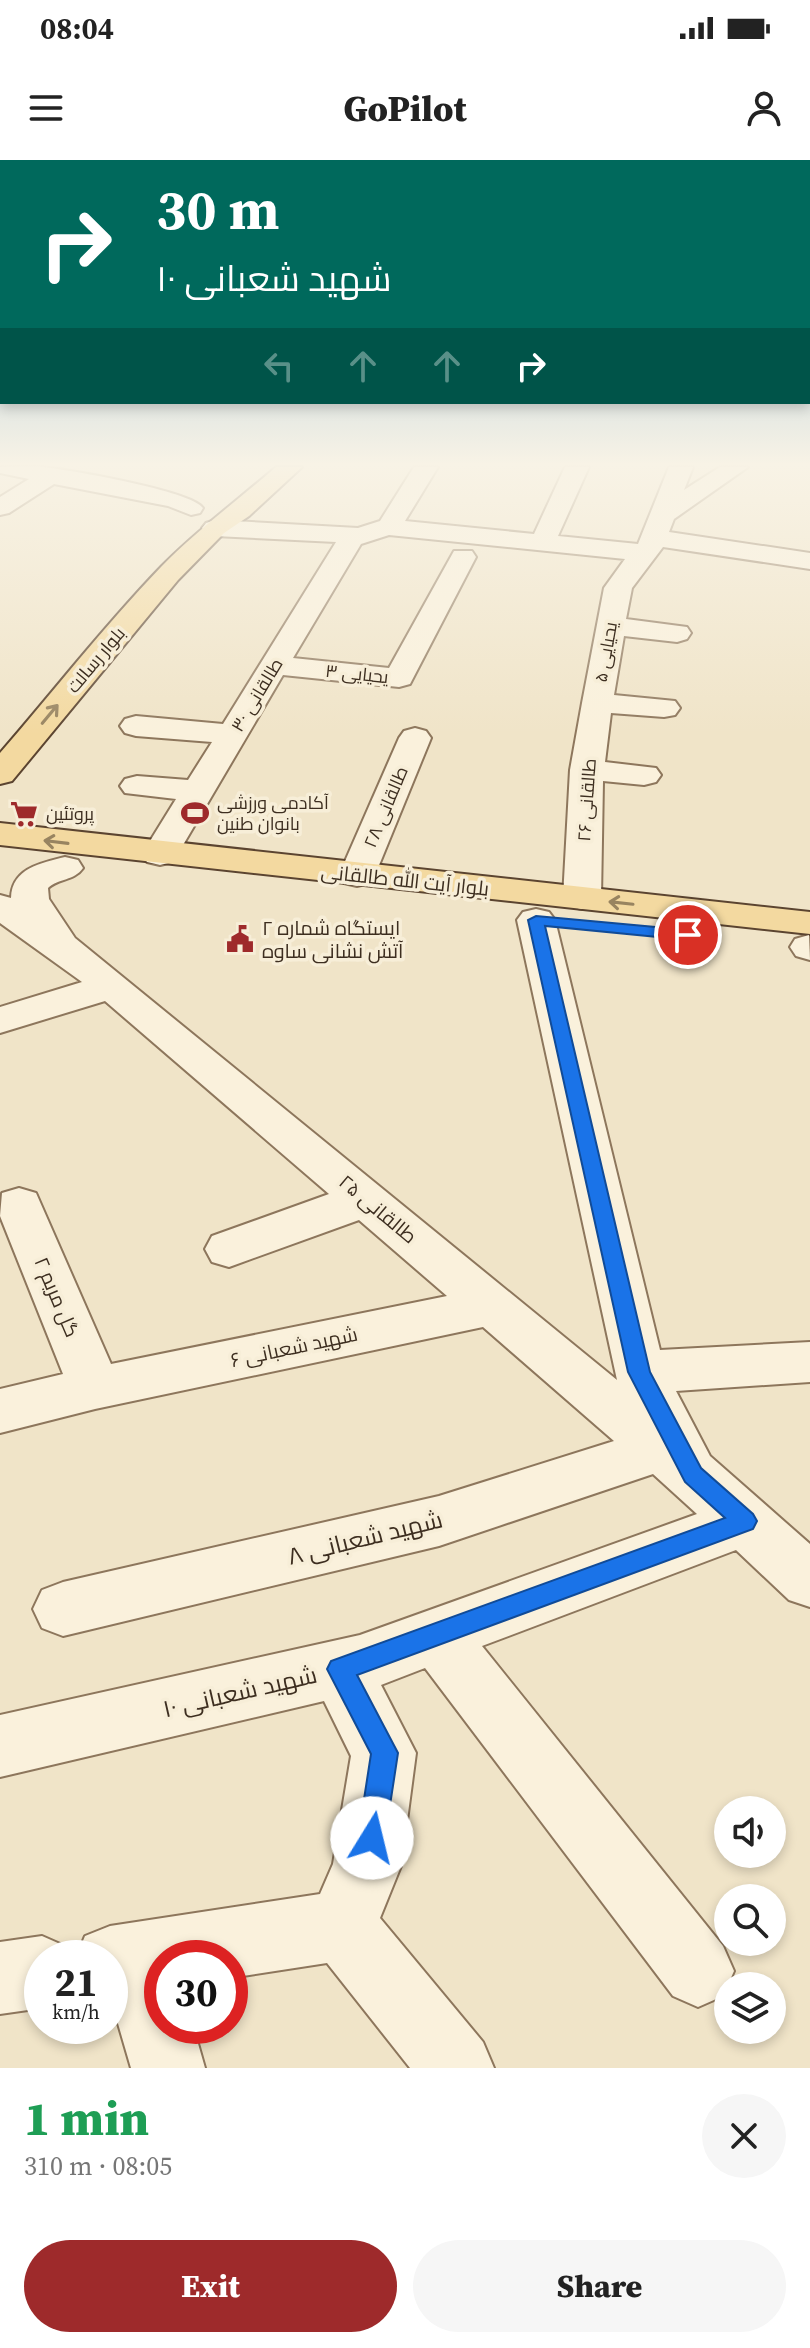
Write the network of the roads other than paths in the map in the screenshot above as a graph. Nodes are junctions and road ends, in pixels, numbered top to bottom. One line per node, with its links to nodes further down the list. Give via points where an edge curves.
1 (156, 556): 17 (main road, بلوار رسالت)
2 (186, 556): 21 (main road, بلوار رسالت, one-way to 2)
3 (345, 556): 12 (street, طالقانی ۳۰)
4 (457, 556): 7 (street)
5 (635, 556): 9 (street, یحیایی ۵)
6 (771, 556): 8 (street)
7 (463, 557): 9 (street); 12 (street, یحیایی ۳, via 399,678)
8 (810, 561)
9 (610, 579): 10 (street, یحیایی ۵)
10 (610, 626): 11 (street); 13 (street, یحیایی ۵)
11 (677, 633)
12 (274, 665): 16 (street, طالقانی ۳۰)
13 (597, 703): 14 (street); 20 (street, طالقانی ۲۶)
14 (664, 708)
15 (136, 726): 16 (street)
16 (233, 734): 23 (street, طالقانی ۳۰)
17 (0, 736)
18 (415, 738): 30 (street, طالقانی ۲۸)
19 (251, 770): 23 (street)
20 (587, 770): 22 (street); 31 (street, طالقانی ۲۶)
21 (0, 774)
22 (644, 775)
23 (206, 779): 24 (street); 26 (street, طالقانی ۳۰)
24 (137, 786)
25 (0, 834): 26 (main road, بلوار آیت الله طالقانی, one-way to 25)
26 (160, 854): 29 (main road, بلوار آیت الله طالقانی)
27 (0, 861): 28 (main road, بلوار آیت الله طالقانی)
28 (65, 868): 29 (main road, بلوار آیت الله طالقانی); 35 (street, via 30,885 30,899)
29 (254, 874): 30 (main road, بلوار آیت الله طالقانی); 33 (main road, بلوار آیت الله طالقانی)
30 (357, 875): 31 (main road, بلوار آیت الله طالقانی)
31 (582, 898): 34 (main road, بلوار آیت الله طالقانی, one-way to 31)
32 (0, 906): 35 (street)
33 (536, 920): 36 (main road, بلوار آیت الله طالقانی); 44 (street)
34 (810, 923)
35 (61, 946): 37 (street, طالقانی ۲۵)
36 (810, 947)
37 (112, 986): 38 (street); 39 (street, طالقانی ۲۵)
38 (0, 1020)
39 (366, 1199): 41 (street); 42 (street, طالقانی ۲۵)
40 (19, 1205): 45 (street, گل مریم ۲)
41 (229, 1249)
42 (492, 1306): 45 (street, شهید شعبانی ۶); 47 (street, طالقانی ۲۵)
43 (810, 1362): 44 (street)
44 (639, 1372): 47 (street)
45 (95, 1388): 46 (street, شهید شعبانی ۶)
46 (0, 1411)
47 (677, 1462): 48 (street, طالقانی ۲۵); 49 (street, شهید شعبانی ۸)
48 (787, 1553): 50 (street, شهید شعبانی ۱۰)
49 (63, 1609)
50 (437, 1636): 51 (street, شهید شعبانی ۱۰); 56 (street)
51 (340, 1669): 52 (street, شهید شعبانی ۱۰); 53 (street, via 384,1753 367,1866)
52 (0, 1746)
53 (342, 1926): 54 (street); 60 (street)
54 (128, 1958)
55 (128, 1969): 59 (street)
56 (698, 1971)
57 (24, 1975): 58 (street)
58 (0, 1978)
59 (168, 2068)
60 (457, 2068)

